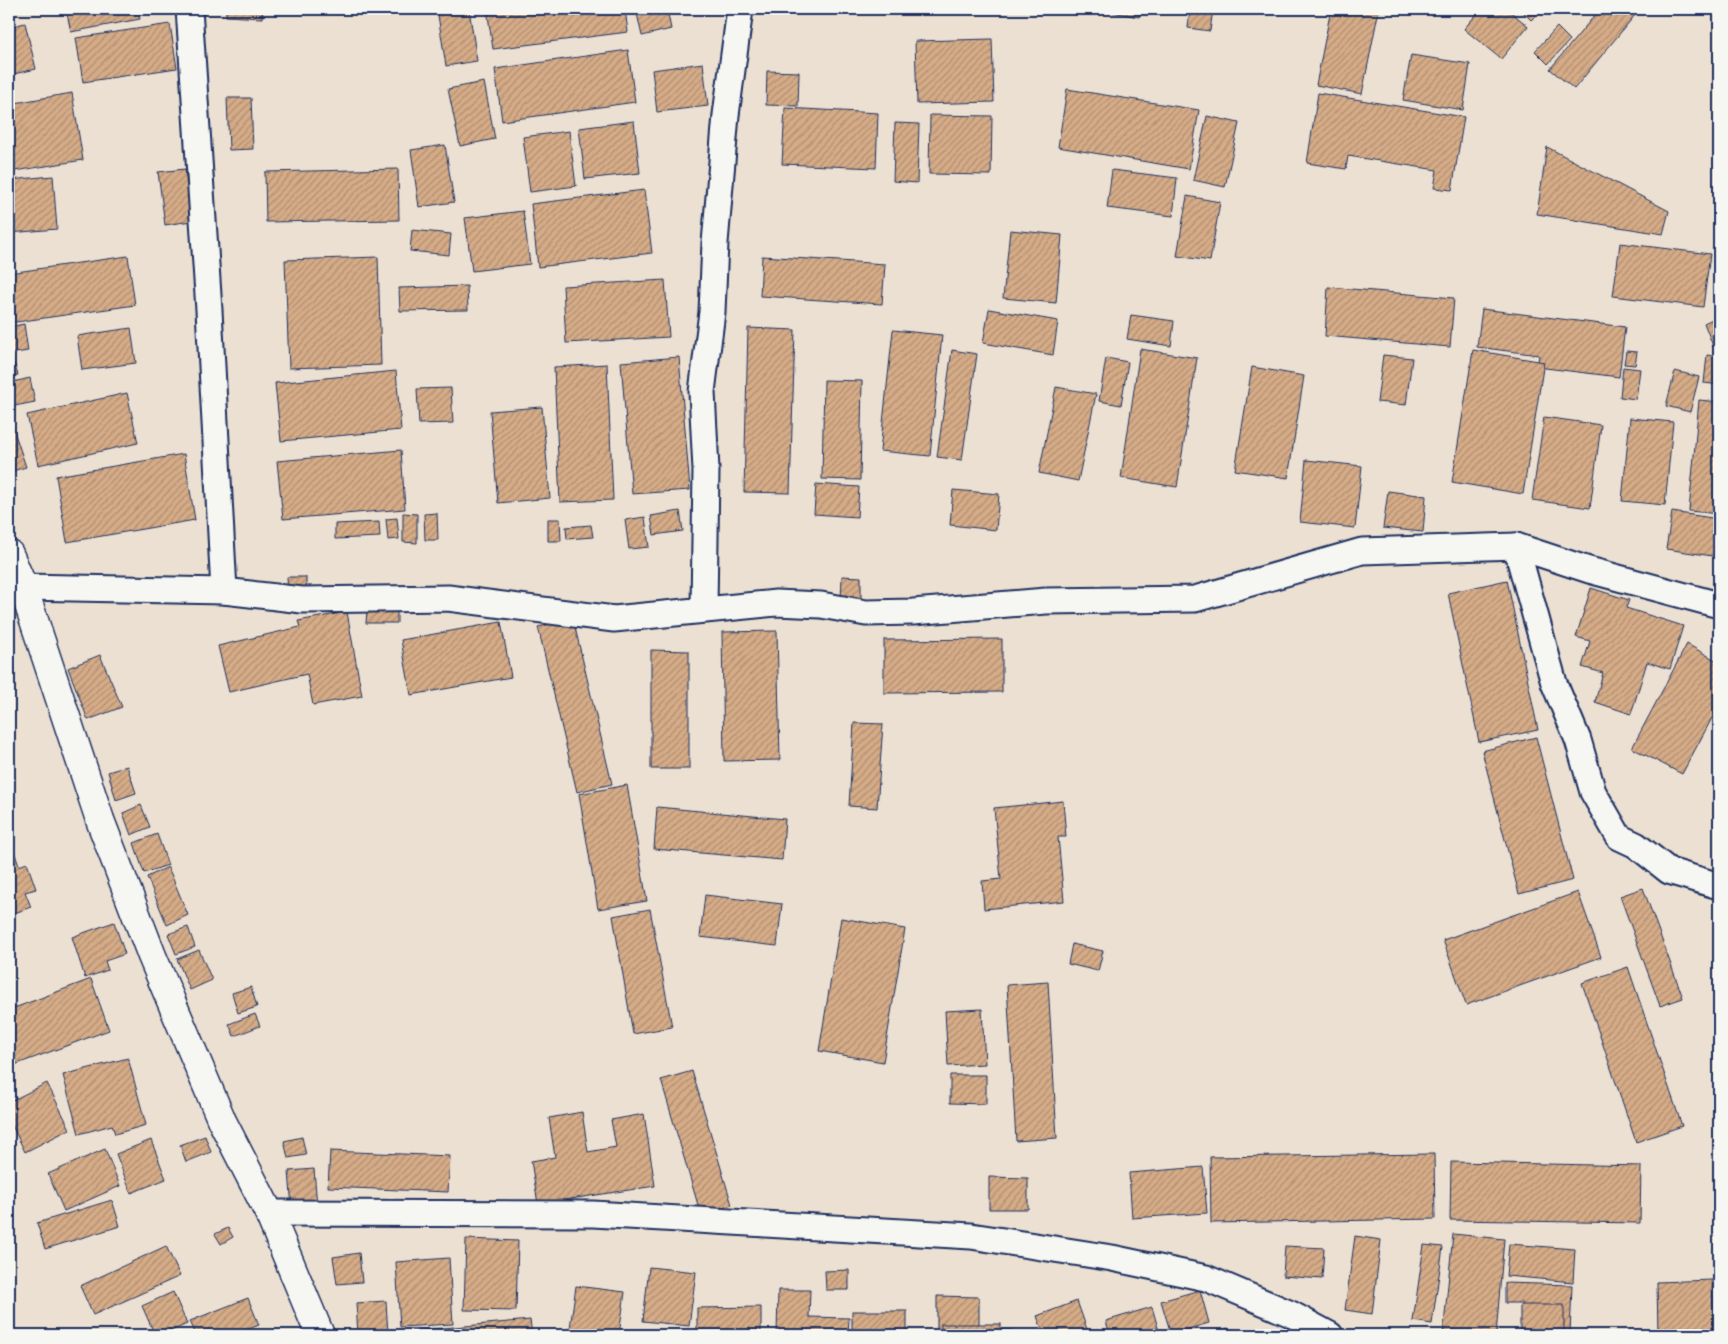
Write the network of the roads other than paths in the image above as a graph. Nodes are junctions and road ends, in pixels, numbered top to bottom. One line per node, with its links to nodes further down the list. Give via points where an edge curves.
1 (188, 9): 6 (street)
2 (740, 9): 8 (street, via 702,392 706,470)
3 (1516, 546): 7 (street, via 1589,570); 8 (street, via 1362,551 1195,599 1046,601 866,613 821,605 776,603); 9 (street, via 1554,683 1578,740 1593,792 1619,837 1636,845 1669,871)
4 (9, 554): 5 (street)
5 (16, 590): 6 (street); 10 (street, via 152,956 222,1121)
6 (224, 591): 8 (street, via 302,600 448,598 614,619)
7 (1719, 605)
8 (704, 609)
9 (1719, 886)
10 (268, 1213): 11 (street); 12 (street, via 593,1214 971,1236 1112,1258 1206,1278 1291,1314)
11 (320, 1335)
12 (1330, 1335)

